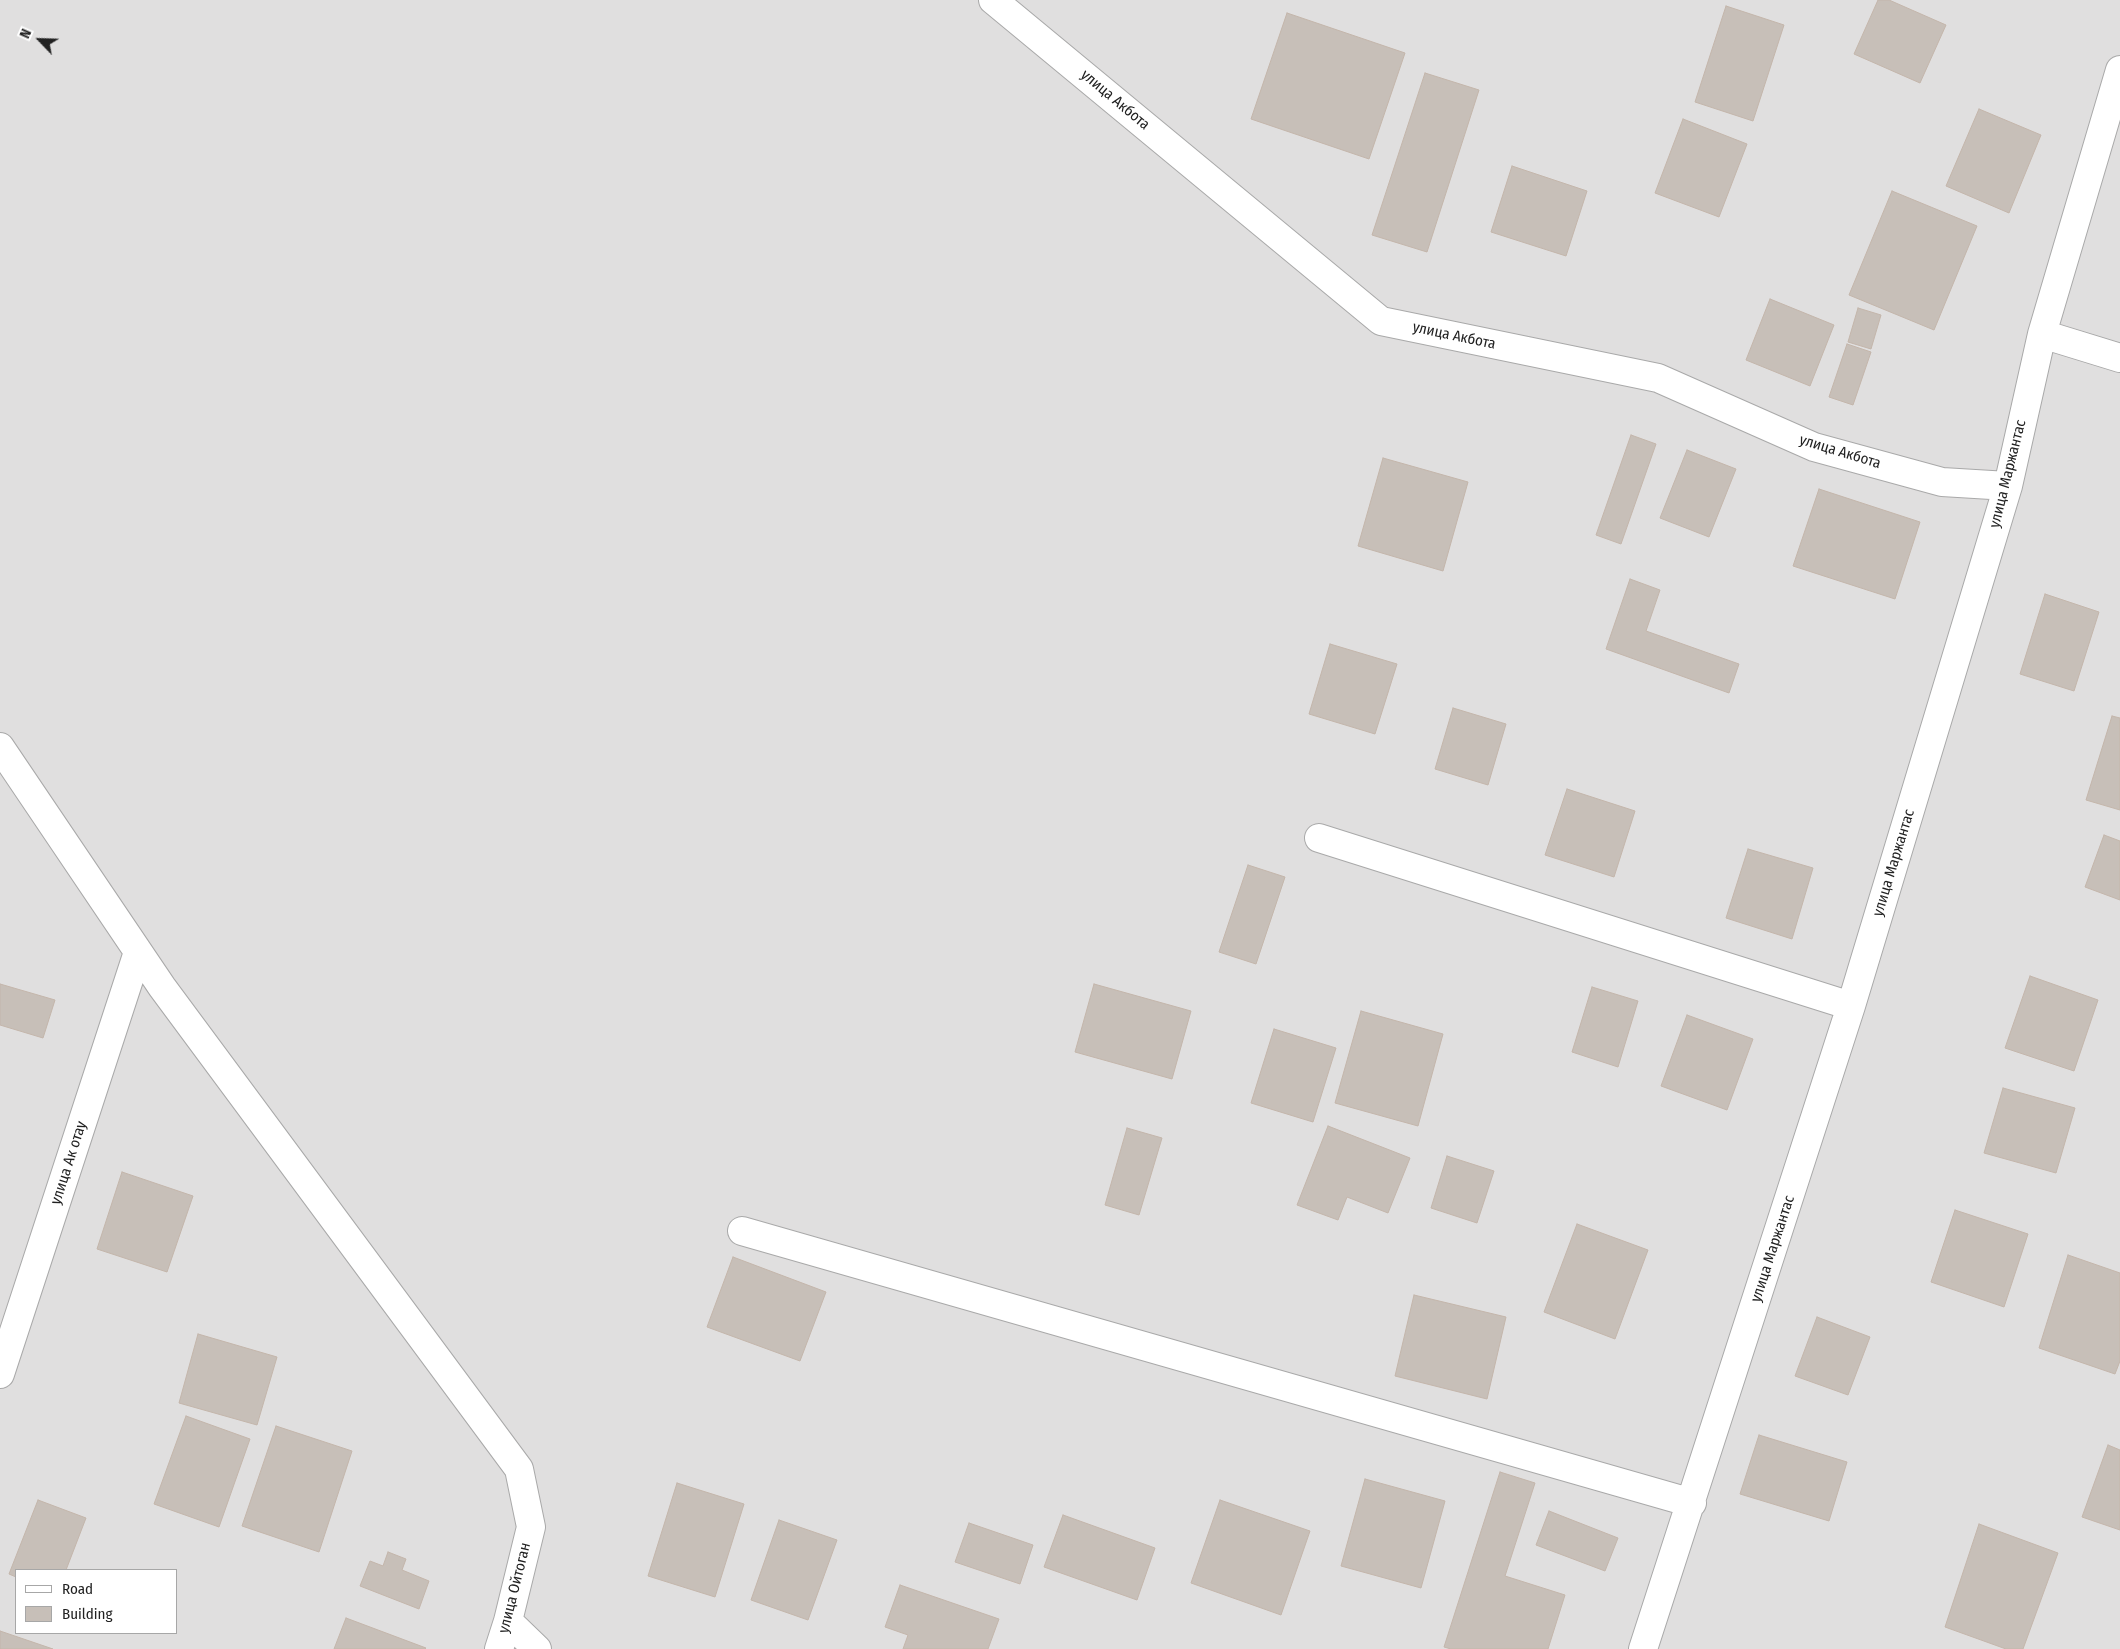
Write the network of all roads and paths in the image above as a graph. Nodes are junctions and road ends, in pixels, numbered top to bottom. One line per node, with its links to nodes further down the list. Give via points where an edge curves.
1 (994, 0): 5 (street, улица Акбота, via 1381,320 1658,378 1814,448 1942,482)
2 (2120, 70): 3 (street, улица Маржантас)
3 (2042, 334): 4 (street); 5 (street, улица Маржантас)
4 (2120, 358)
5 (2008, 486): 9 (street, улица Маржантас)
6 (0, 747): 8 (street)
7 (1319, 838): 9 (street)
8 (138, 952): 11 (street, улица Ак отау); 13 (street, улица Ойтоган, via 519,1469 531,1527)
9 (1851, 1006): 12 (street, улица Маржантас)
10 (742, 1231): 12 (street)
11 (0, 1374)
12 (1692, 1503): 16 (street, улица Маржантас)
13 (508, 1621): 14 (street, улица Ойтоган); 15 (street)
14 (499, 1649)
15 (537, 1649)
16 (1644, 1649)

